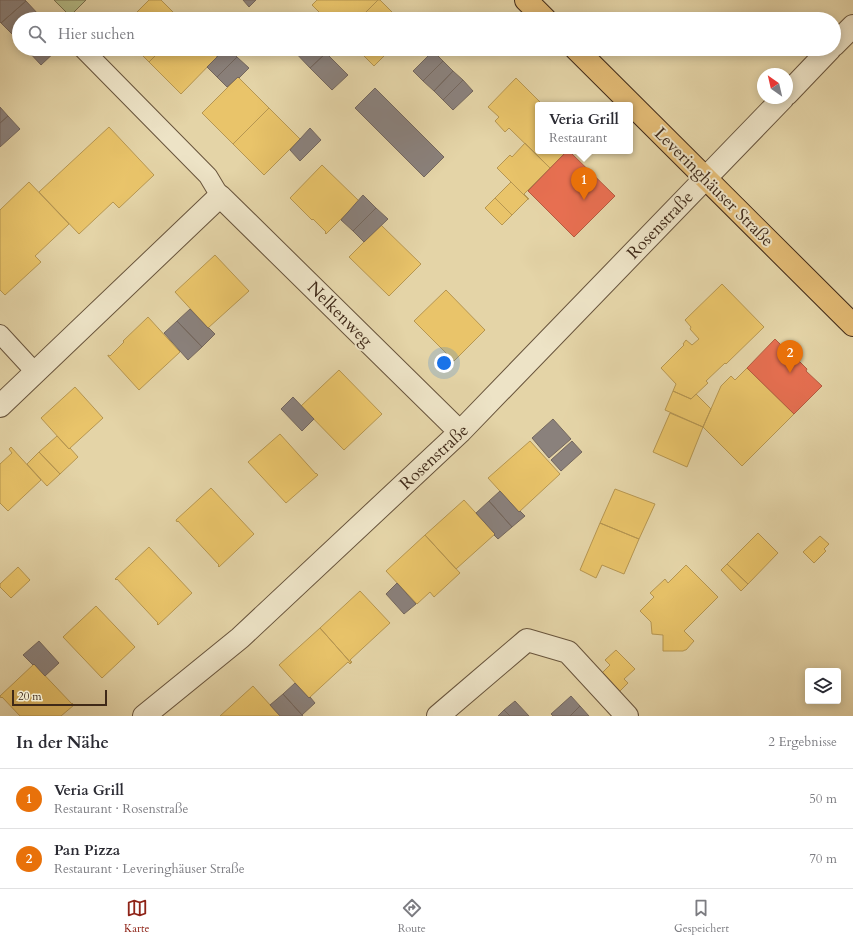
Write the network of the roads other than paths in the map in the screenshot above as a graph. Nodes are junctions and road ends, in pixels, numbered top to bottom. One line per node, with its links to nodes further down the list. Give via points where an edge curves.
1 (526, 0): 2 (main road)
2 (539, 12)
3 (853, 26): 4 (street)
4 (841, 38)
5 (90, 56): 13 (lane, Nelkenweg, via 208,176)
6 (583, 56): 9 (main road, Leveringhäuser Straße)
7 (823, 56): 8 (street)
8 (793, 88)
9 (629, 102)
10 (777, 104): 12 (street, Rosenstraße)
11 (633, 106): 12 (main road, Leveringhäuser Straße)
12 (706, 179): 14 (main road, Leveringhäuser Straße); 18 (street, Rosenstraße)
13 (220, 196): 16 (street); 18 (street, Nelkenweg)
14 (853, 325)
15 (0, 334): 16 (lane)
16 (35, 372): 17 (street)
17 (0, 406)
18 (460, 432): 19 (street, Rosenstraße, via 240,638)
19 (144, 716)
20 (438, 716): 21 (street, via 527,640 568,652)
21 (627, 716)

